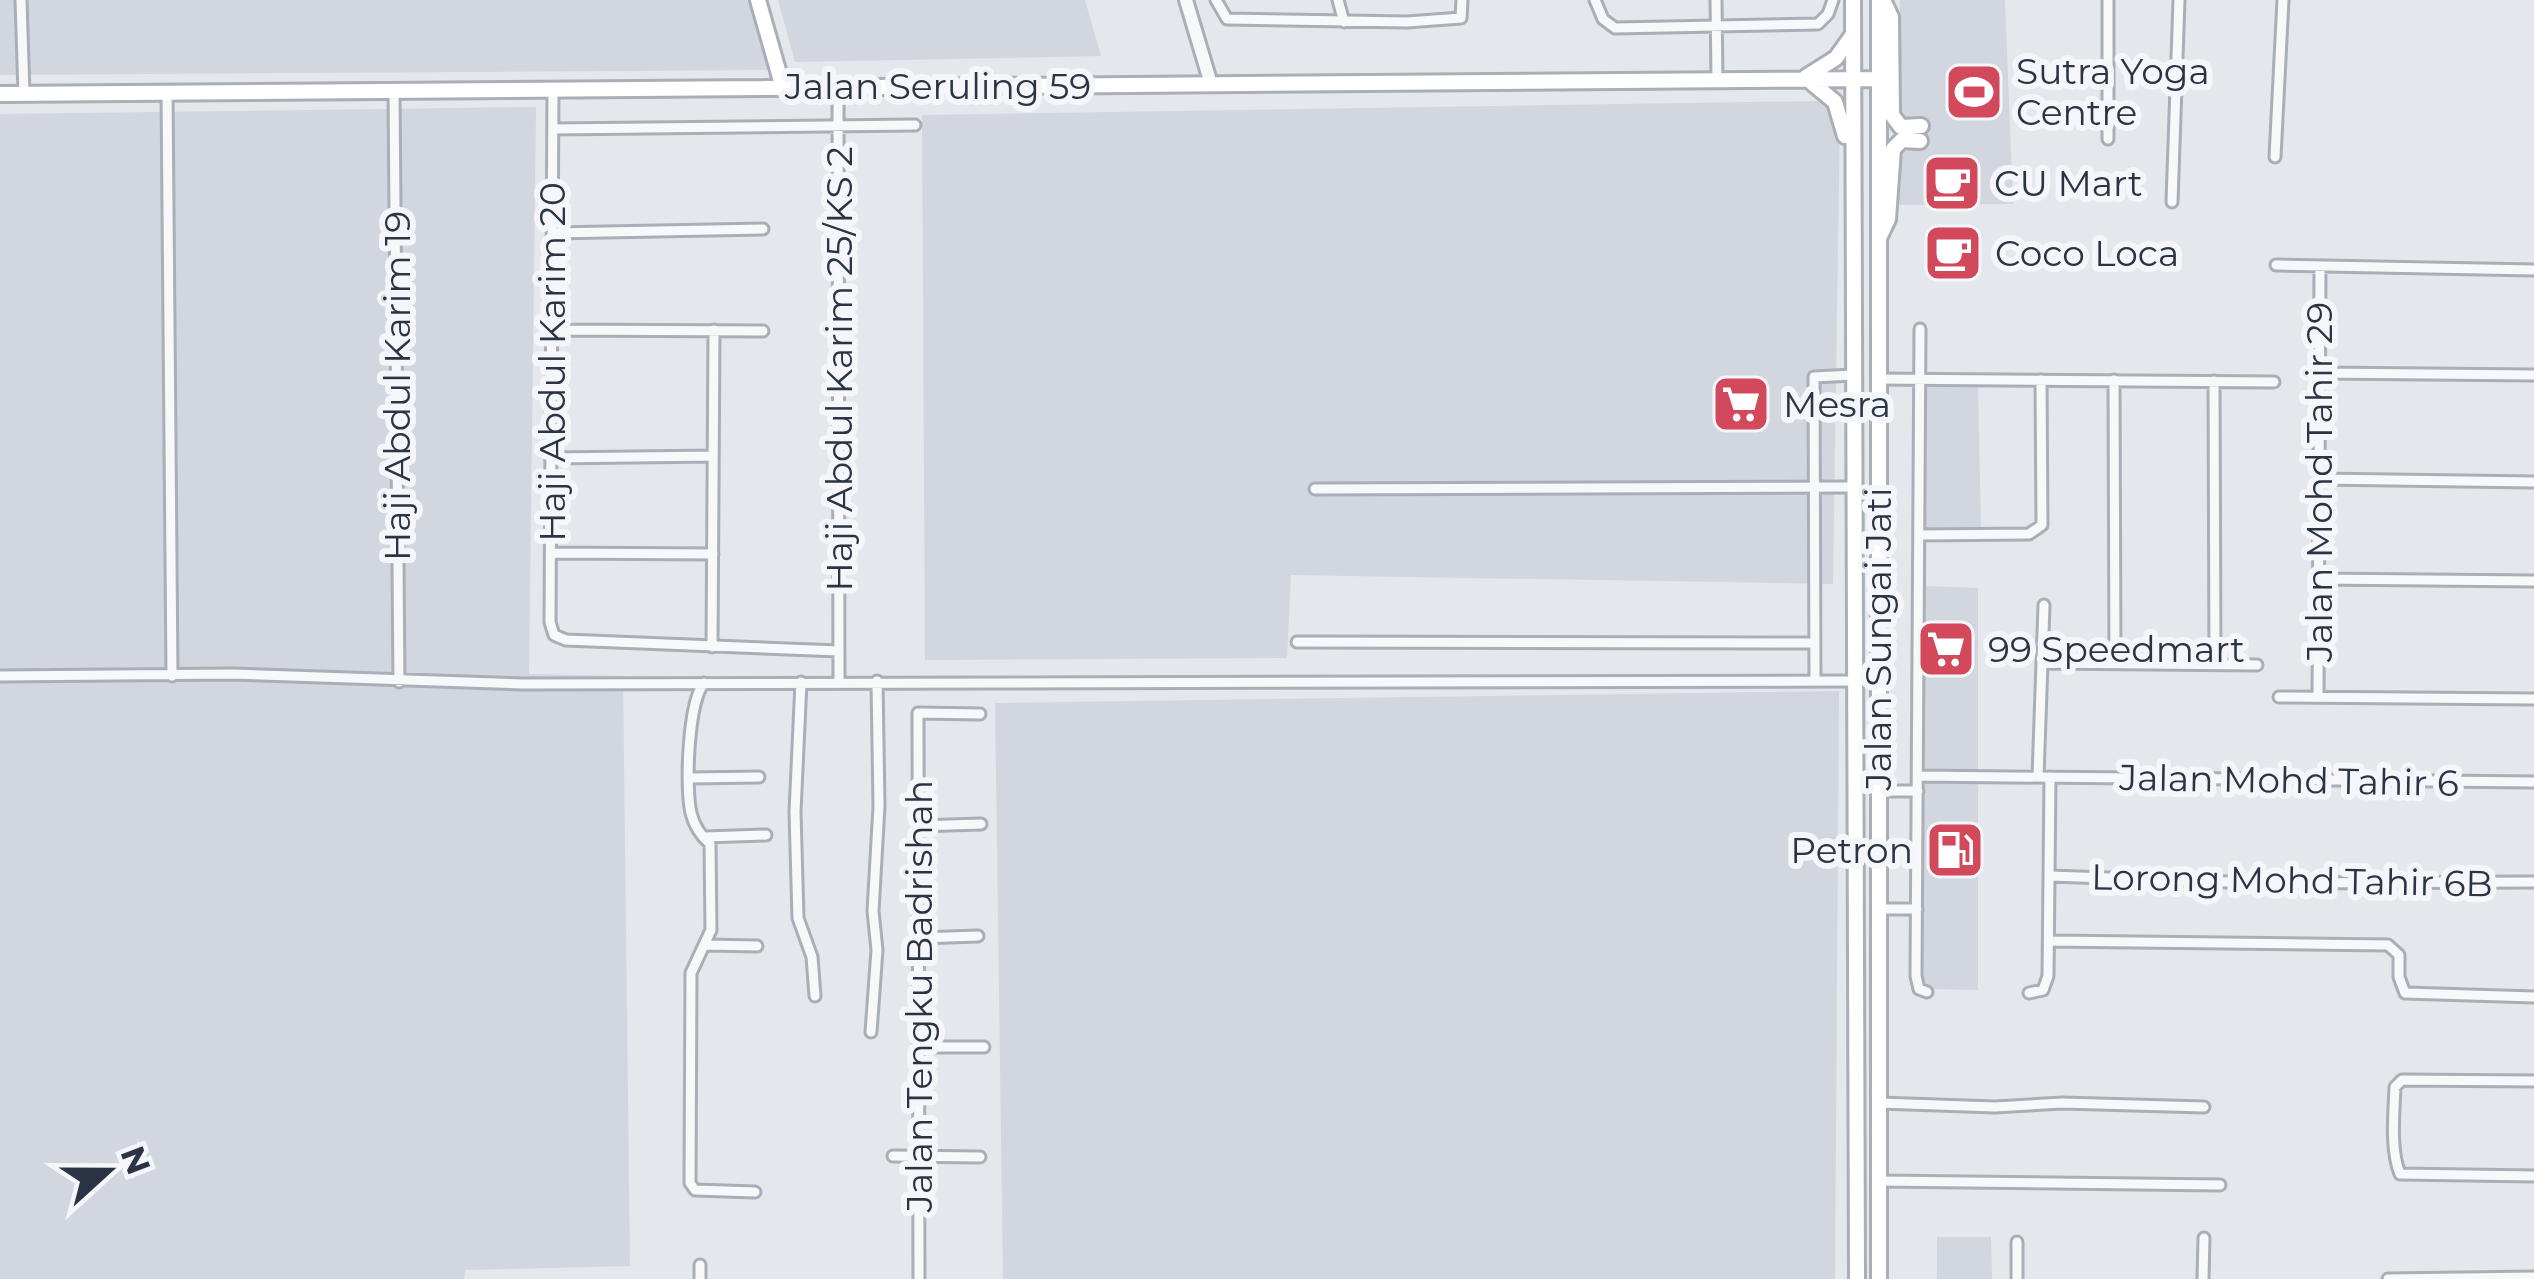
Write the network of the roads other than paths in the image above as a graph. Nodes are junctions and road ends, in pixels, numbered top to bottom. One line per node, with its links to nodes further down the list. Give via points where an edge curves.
1 (21, 0): 29 (street)
2 (758, 0): 24 (main road)
3 (1186, 0): 22 (street)
4 (1216, 0): 15 (street, via 1227,19)
5 (1338, 0): 15 (street)
6 (1594, 0): 16 (street, via 1615,28)
7 (1716, 0): 16 (street)
8 (1833, 0): 16 (street, via 1818,23)
9 (1853, 0): 17 (main road, Jalan Sungai Jati)
10 (1881, 0): 19 (main road, Jalan Sungai Jati); 39 (main road, via 1891,16 1892,115 1920,133 1893,149 1888,219)
11 (2108, 0): 33 (street)
12 (2179, 0): 36 (street)
13 (2283, 0): 34 (street)
14 (1463, 3): 15 (street, via 1453,20)
15 (1344, 22)
16 (1716, 26): 20 (street)
17 (1853, 34): 18 (main road, Jalan Sungai Jati); 21 (main road, via 1836,58)
18 (1852, 79): 19 (main road, Jalan Seruling 59); 21 (main road, Jalan Seruling 59); 35 (main road, Jalan Sungai Jati)
19 (1877, 79): 39 (main road, Jalan Sungai Jati)
20 (1717, 80): 21 (main road, Jalan Seruling 59); 22 (main road, Jalan Seruling 59)
21 (1802, 80): 35 (main road, via 1817,84 1840,113)
22 (1211, 84): 23 (main road, Jalan Seruling 59)
23 (838, 87): 24 (main road, Jalan Seruling 59); 31 (street, Haji Abdul Karim 25/KS 2)
24 (783, 88): 25 (main road, Jalan Seruling 59)
25 (553, 89): 26 (main road, Jalan Seruling 59); 32 (street, Haji Abdul Karim 20)
26 (394, 91): 27 (main road, Jalan Seruling 59); 82 (street, Haji Abdul Karim 19)
27 (167, 92): 29 (main road, Jalan Seruling 59); 78 (street)
28 (0, 94): 29 (main road, Jalan Seruling 59)
29 (24, 94)
30 (914, 125): 31 (street)
31 (839, 126): 32 (street); 72 (street, Haji Abdul Karim 25/KS 2)
32 (553, 128): 38 (street, Haji Abdul Karim 20)
33 (2108, 139)
34 (2275, 157)
35 (1852, 177): 48 (main road, Jalan Sungai Jati)
36 (2172, 202)
37 (763, 229): 38 (street)
38 (553, 233): 44 (street, Haji Abdul Karim 20)
39 (1877, 240): 51 (main road, Jalan Sungai Jati)
40 (2276, 266): 41 (street)
41 (2320, 266): 42 (street); 47 (street, Jalan Mohd Tahir 29)
42 (2534, 270)
43 (1920, 329): 50 (street)
44 (553, 330): 45 (street); 57 (street, Haji Abdul Karim 20)
45 (714, 330): 46 (street); 56 (street)
46 (763, 331)
47 (2320, 373): 49 (street); 58 (street, Jalan Mohd Tahir 29)
48 (1853, 374): 60 (street, via 1814,377); 61 (main road, Jalan Sungai Jati)
49 (2534, 375)
50 (1922, 379): 51 (street); 52 (street); 63 (street)
51 (1877, 380): 95 (main road, Jalan Sungai Jati)
52 (2041, 380): 53 (street); 63 (street, via 2042,526 2029,534)
53 (2114, 380): 54 (street); 74 (street)
54 (2214, 381): 55 (street); 75 (street)
55 (2274, 382)
56 (713, 456): 57 (street); 65 (street)
57 (552, 458): 64 (street, Haji Abdul Karim 20)
58 (2319, 478): 59 (street); 66 (street, Jalan Mohd Tahir 29)
59 (2534, 482)
60 (1813, 487): 61 (street); 62 (street); 70 (street)
61 (1854, 487): 81 (main road, Jalan Sungai Jati)
62 (1315, 489)
63 (1920, 535): 90 (street)
64 (552, 553): 65 (street); 71 (street, Haji Abdul Karim 20, via 554,635)
65 (713, 554): 71 (street)
66 (2318, 579): 67 (street); 87 (street, Jalan Mohd Tahir 29)
67 (2534, 581)
68 (2044, 605): 73 (street)
69 (1297, 642): 70 (street)
70 (1814, 643): 80 (street)
71 (712, 647): 72 (street)
72 (839, 651): 84 (street, Haji Abdul Karim 25/KS 2)
73 (2042, 663): 74 (street); 92 (street)
74 (2115, 663): 75 (street)
75 (2215, 664): 76 (street)
76 (2257, 665)
77 (0, 676): 78 (street)
78 (172, 676): 82 (street)
79 (877, 681): 80 (street); 84 (street); 114 (street)
80 (1815, 681): 81 (street)
81 (1855, 681): 134 (main road, Jalan Sungai Jati)
82 (399, 682): 85 (street)
83 (801, 682): 84 (street); 85 (street); 112 (street, via 798,919)
84 (839, 682)
85 (704, 683): 93 (street, via 693,709)
86 (2279, 697): 87 (street)
87 (2318, 697): 88 (street)
88 (2534, 700)
89 (980, 714): 98 (street, Jalan Tengku Badrishah, via 918,713)
90 (1918, 776): 92 (street, Jalan Mohd Tahir 6); 96 (street)
91 (759, 777): 93 (street)
92 (2044, 777): 94 (street, Jalan Mohd Tahir 6); 101 (street)
93 (690, 778): 100 (street, via 689,808)
94 (2534, 782)
95 (1878, 790): 96 (street); 103 (main road, Jalan Sungai Jati)
96 (1918, 791): 104 (street)
97 (981, 824): 98 (street)
98 (918, 826): 106 (street, Jalan Tengku Badrishah)
99 (766, 835): 100 (street)
100 (703, 838): 108 (street, via 710,844)
101 (2049, 876): 102 (street, Lorong Mohd Tahir 6B); 107 (street)
102 (2534, 882)
103 (1878, 909): 104 (street); 118 (main road, Jalan Sungai Jati)
104 (1917, 909): 110 (street, via 1917,984)
105 (978, 936): 106 (street)
106 (919, 938): 115 (street, Jalan Tengku Badrishah)
107 (2049, 941): 111 (street, via 2043,990); 113 (street, via 2388,944 2399,955 2405,993)
108 (707, 945): 109 (street); 126 (street, via 692,974 690,1183 695,1190)
109 (757, 946)
110 (1927, 992)
111 (2029, 993)
112 (815, 996)
113 (2534, 997)
114 (871, 1032)
115 (919, 1047): 116 (street); 121 (street, Jalan Tengku Badrishah)
116 (984, 1047)
117 (2534, 1081): 123 (street, via 2402,1080 2395,1087 2396,1167 2407,1176)
118 (1879, 1103): 119 (street); 124 (main road, Jalan Sungai Jati)
119 (2204, 1107)
120 (892, 1156): 121 (street)
121 (919, 1157): 122 (street); 133 (street, Jalan Tengku Badrishah)
122 (980, 1157)
123 (2534, 1176)
124 (1879, 1180): 125 (street); 135 (main road, Jalan Sungai Jati)
125 (2219, 1185)
126 (755, 1192)
127 (2204, 1238): 137 (street)
128 (2017, 1242): 136 (street)
129 (700, 1265): 132 (street)
130 (2534, 1277): 131 (street)
131 (2388, 1278)
132 (700, 1279)
133 (919, 1279)
134 (1857, 1279)
135 (1879, 1279)
136 (2017, 1279)
137 (2203, 1279)

